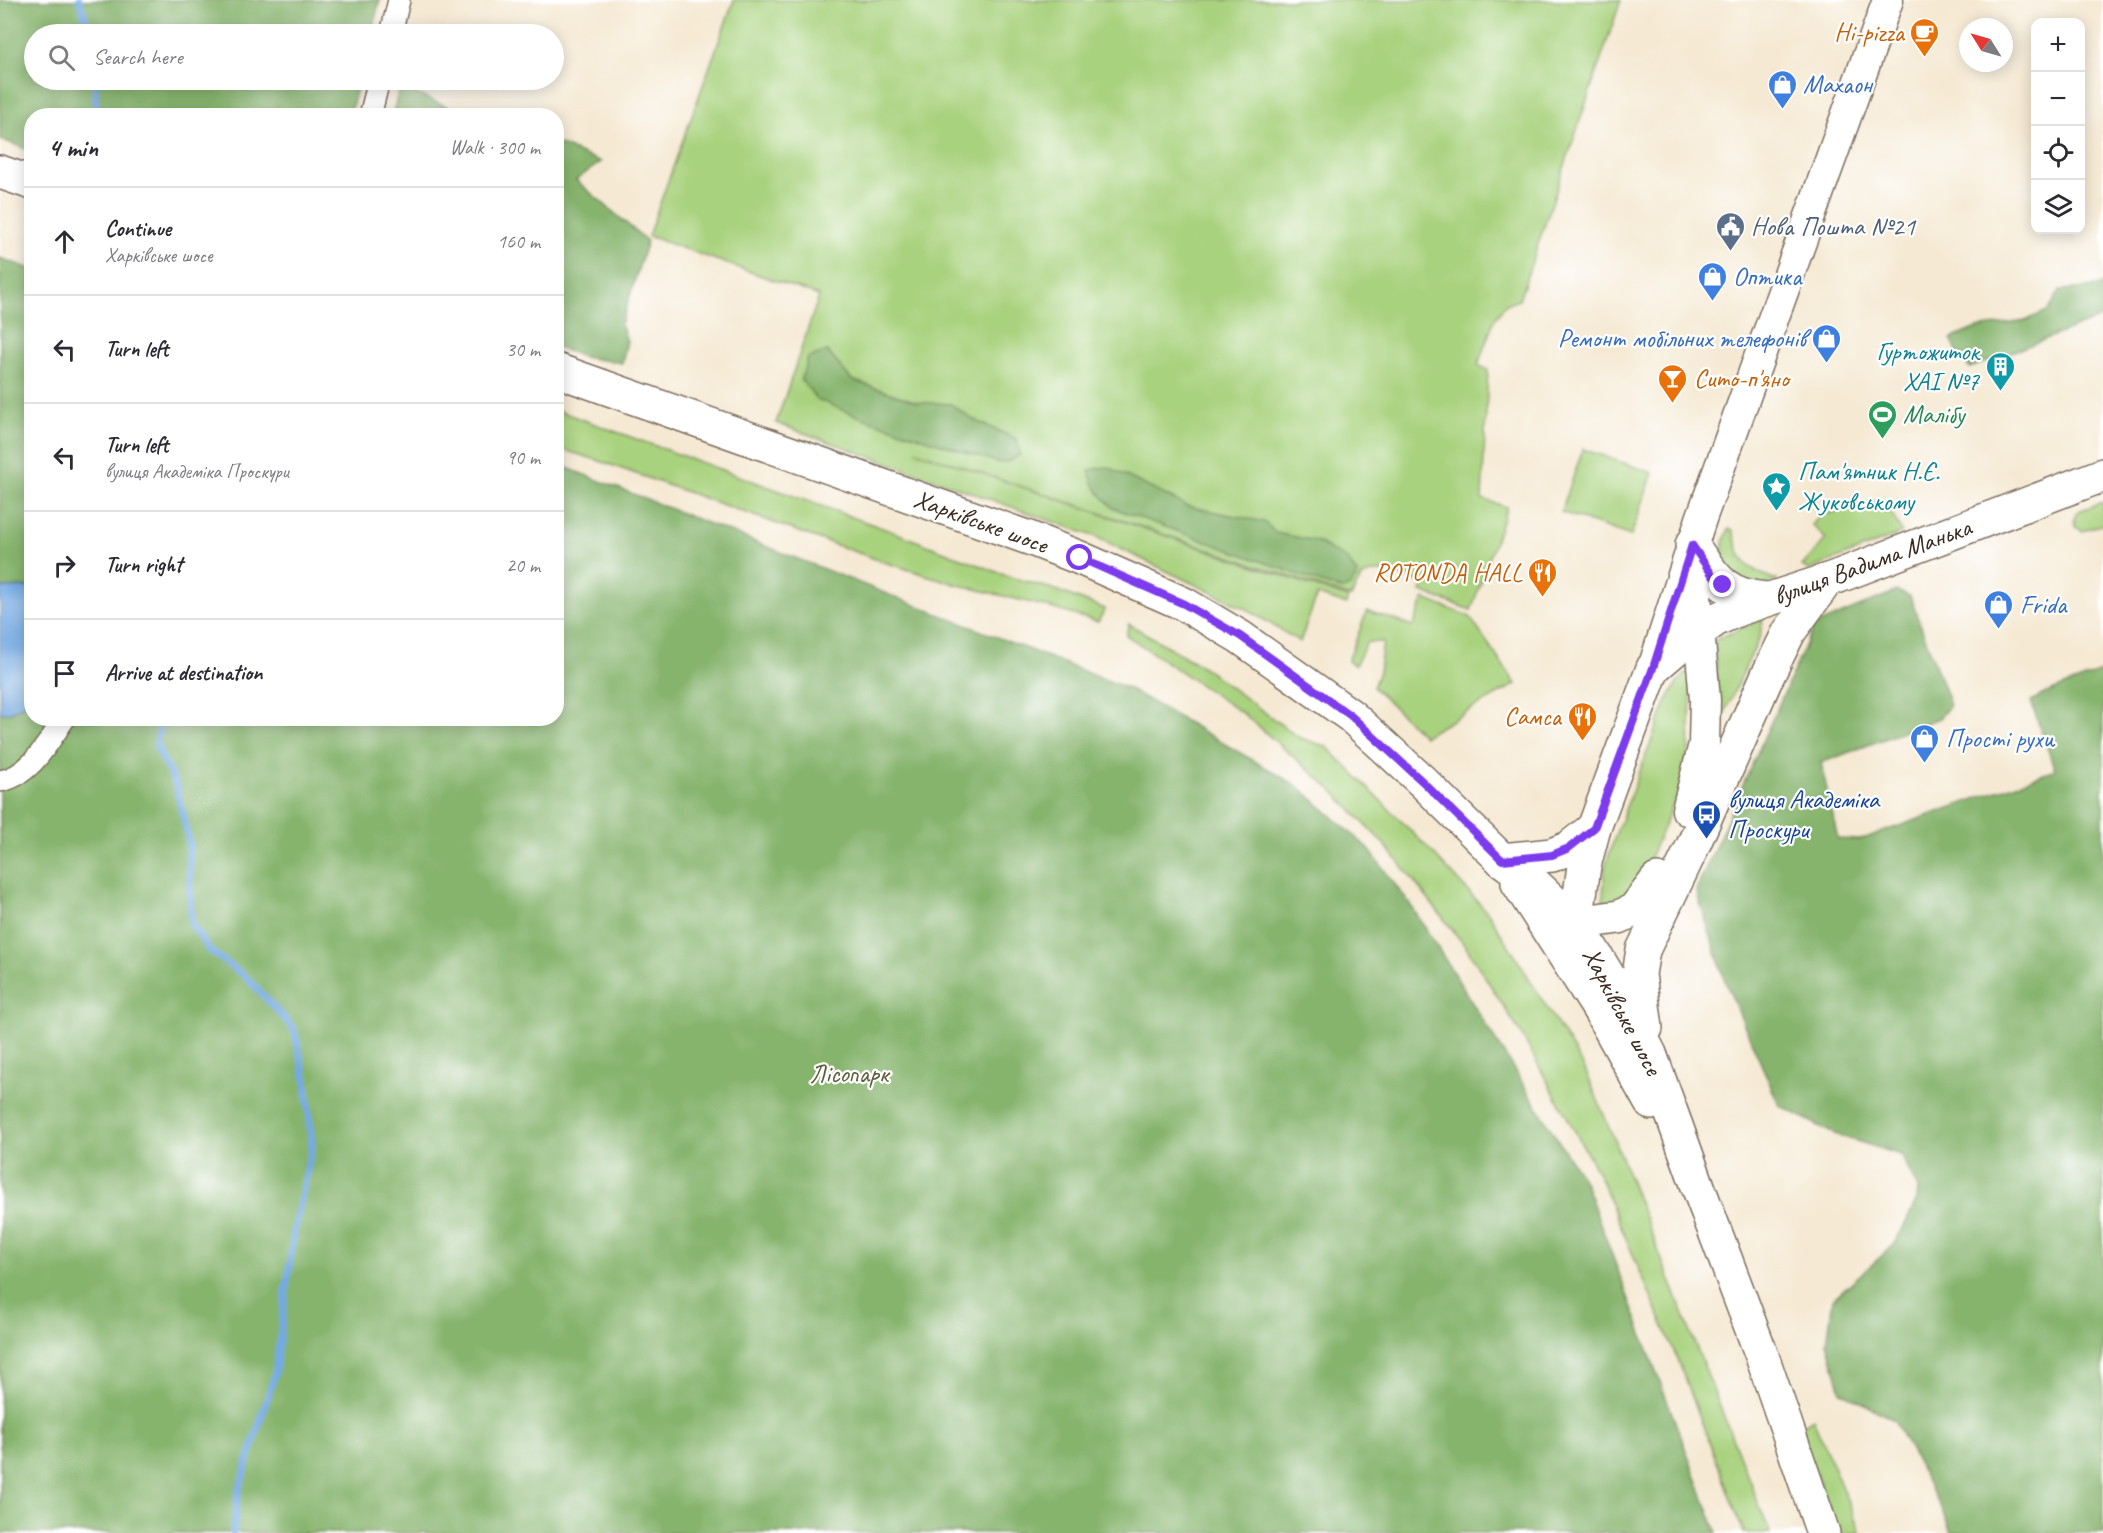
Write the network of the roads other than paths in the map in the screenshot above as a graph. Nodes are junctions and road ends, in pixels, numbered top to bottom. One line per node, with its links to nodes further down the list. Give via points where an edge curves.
1 (399, 0): 3 (street)
2 (1888, 0): 10 (street)
3 (393, 24)
4 (376, 90): 5 (street)
5 (372, 108)
6 (0, 172): 7 (main road)
7 (24, 180)
8 (564, 373): 19 (main road, Харківське шосе, via 1029,538 1184,604 1240,636 1351,716 1423,782)
9 (2103, 475): 11 (main road, вулиця Вадима Манька)
10 (1692, 545): 12 (main road, via 1723,585 1748,598); 13 (street); 14 (street)
11 (1827, 580): 12 (main road, вулиця Вадима Манька); 17 (main road, via 1798,601 1776,628); 22 (main road, via 1789,632)
12 (1766, 599): 13 (main road, вулиця Вадима Манька, via 1715,620)
13 (1699, 631): 14 (main road, вулиця Вадима Манька); 17 (street, via 1704,744)
14 (1653, 668): 18 (main road)
15 (60, 726): 16 (street, via 24,771)
16 (0, 781)
17 (1688, 810): 20 (main road)
18 (1594, 828): 19 (main road, via 1569,848); 21 (main road)
19 (1510, 872): 21 (main road, Харківське шосе, via 1545,893); 23 (main road, Харківське шосе)
20 (1657, 880): 21 (main road, via 1634,910 1619,917); 22 (main road)
21 (1576, 923): 23 (main road); 24 (main road, Харківське шосе)
22 (1639, 963): 24 (main road)
23 (1599, 1010): 25 (main road, Харківське шосе)
24 (1650, 1054): 25 (main road, Харківське шосе)
25 (1700, 1192): 26 (main road, Харківське шосе)
26 (1823, 1533)

